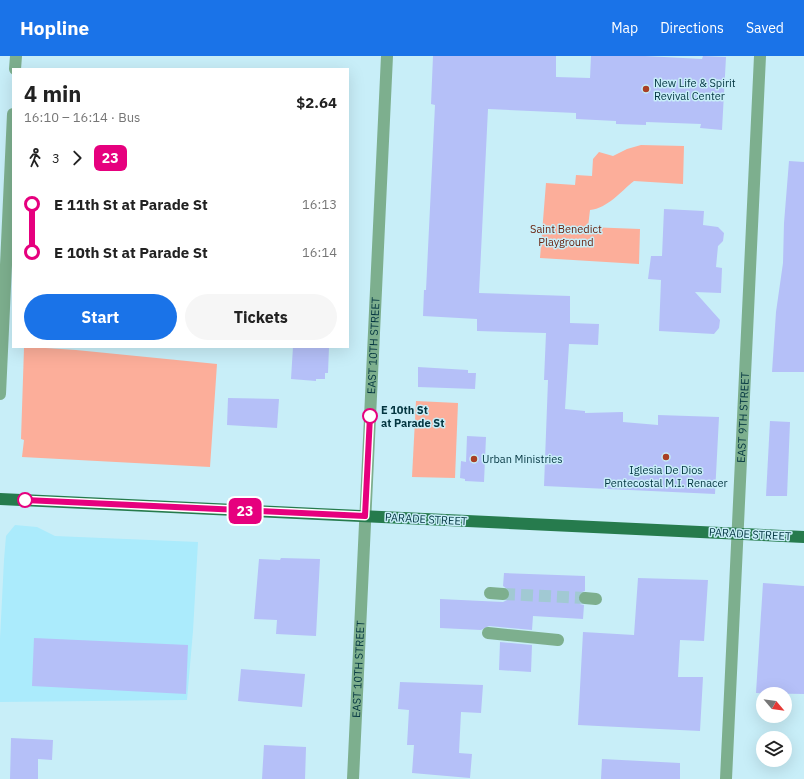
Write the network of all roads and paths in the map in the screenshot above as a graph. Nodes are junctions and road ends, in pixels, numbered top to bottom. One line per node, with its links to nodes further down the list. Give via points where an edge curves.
1 (16, 56): 4 (street)
2 (387, 56): 8 (street, EAST 10TH STREET)
3 (760, 56): 9 (street, EAST 9TH STREET)
4 (15, 68)
5 (12, 136): 6 (street)
6 (0, 394)
7 (0, 499): 8 (main road, PARADE STREET)
8 (365, 516): 9 (main road, PARADE STREET); 15 (street, EAST 10TH STREET)
9 (738, 534): 10 (main road, PARADE STREET); 16 (street, EAST 9TH STREET)
10 (804, 537)
11 (490, 593): 12 (street)
12 (503, 594)
13 (488, 633): 14 (street)
14 (558, 640)
15 (353, 779)
16 (726, 779)

